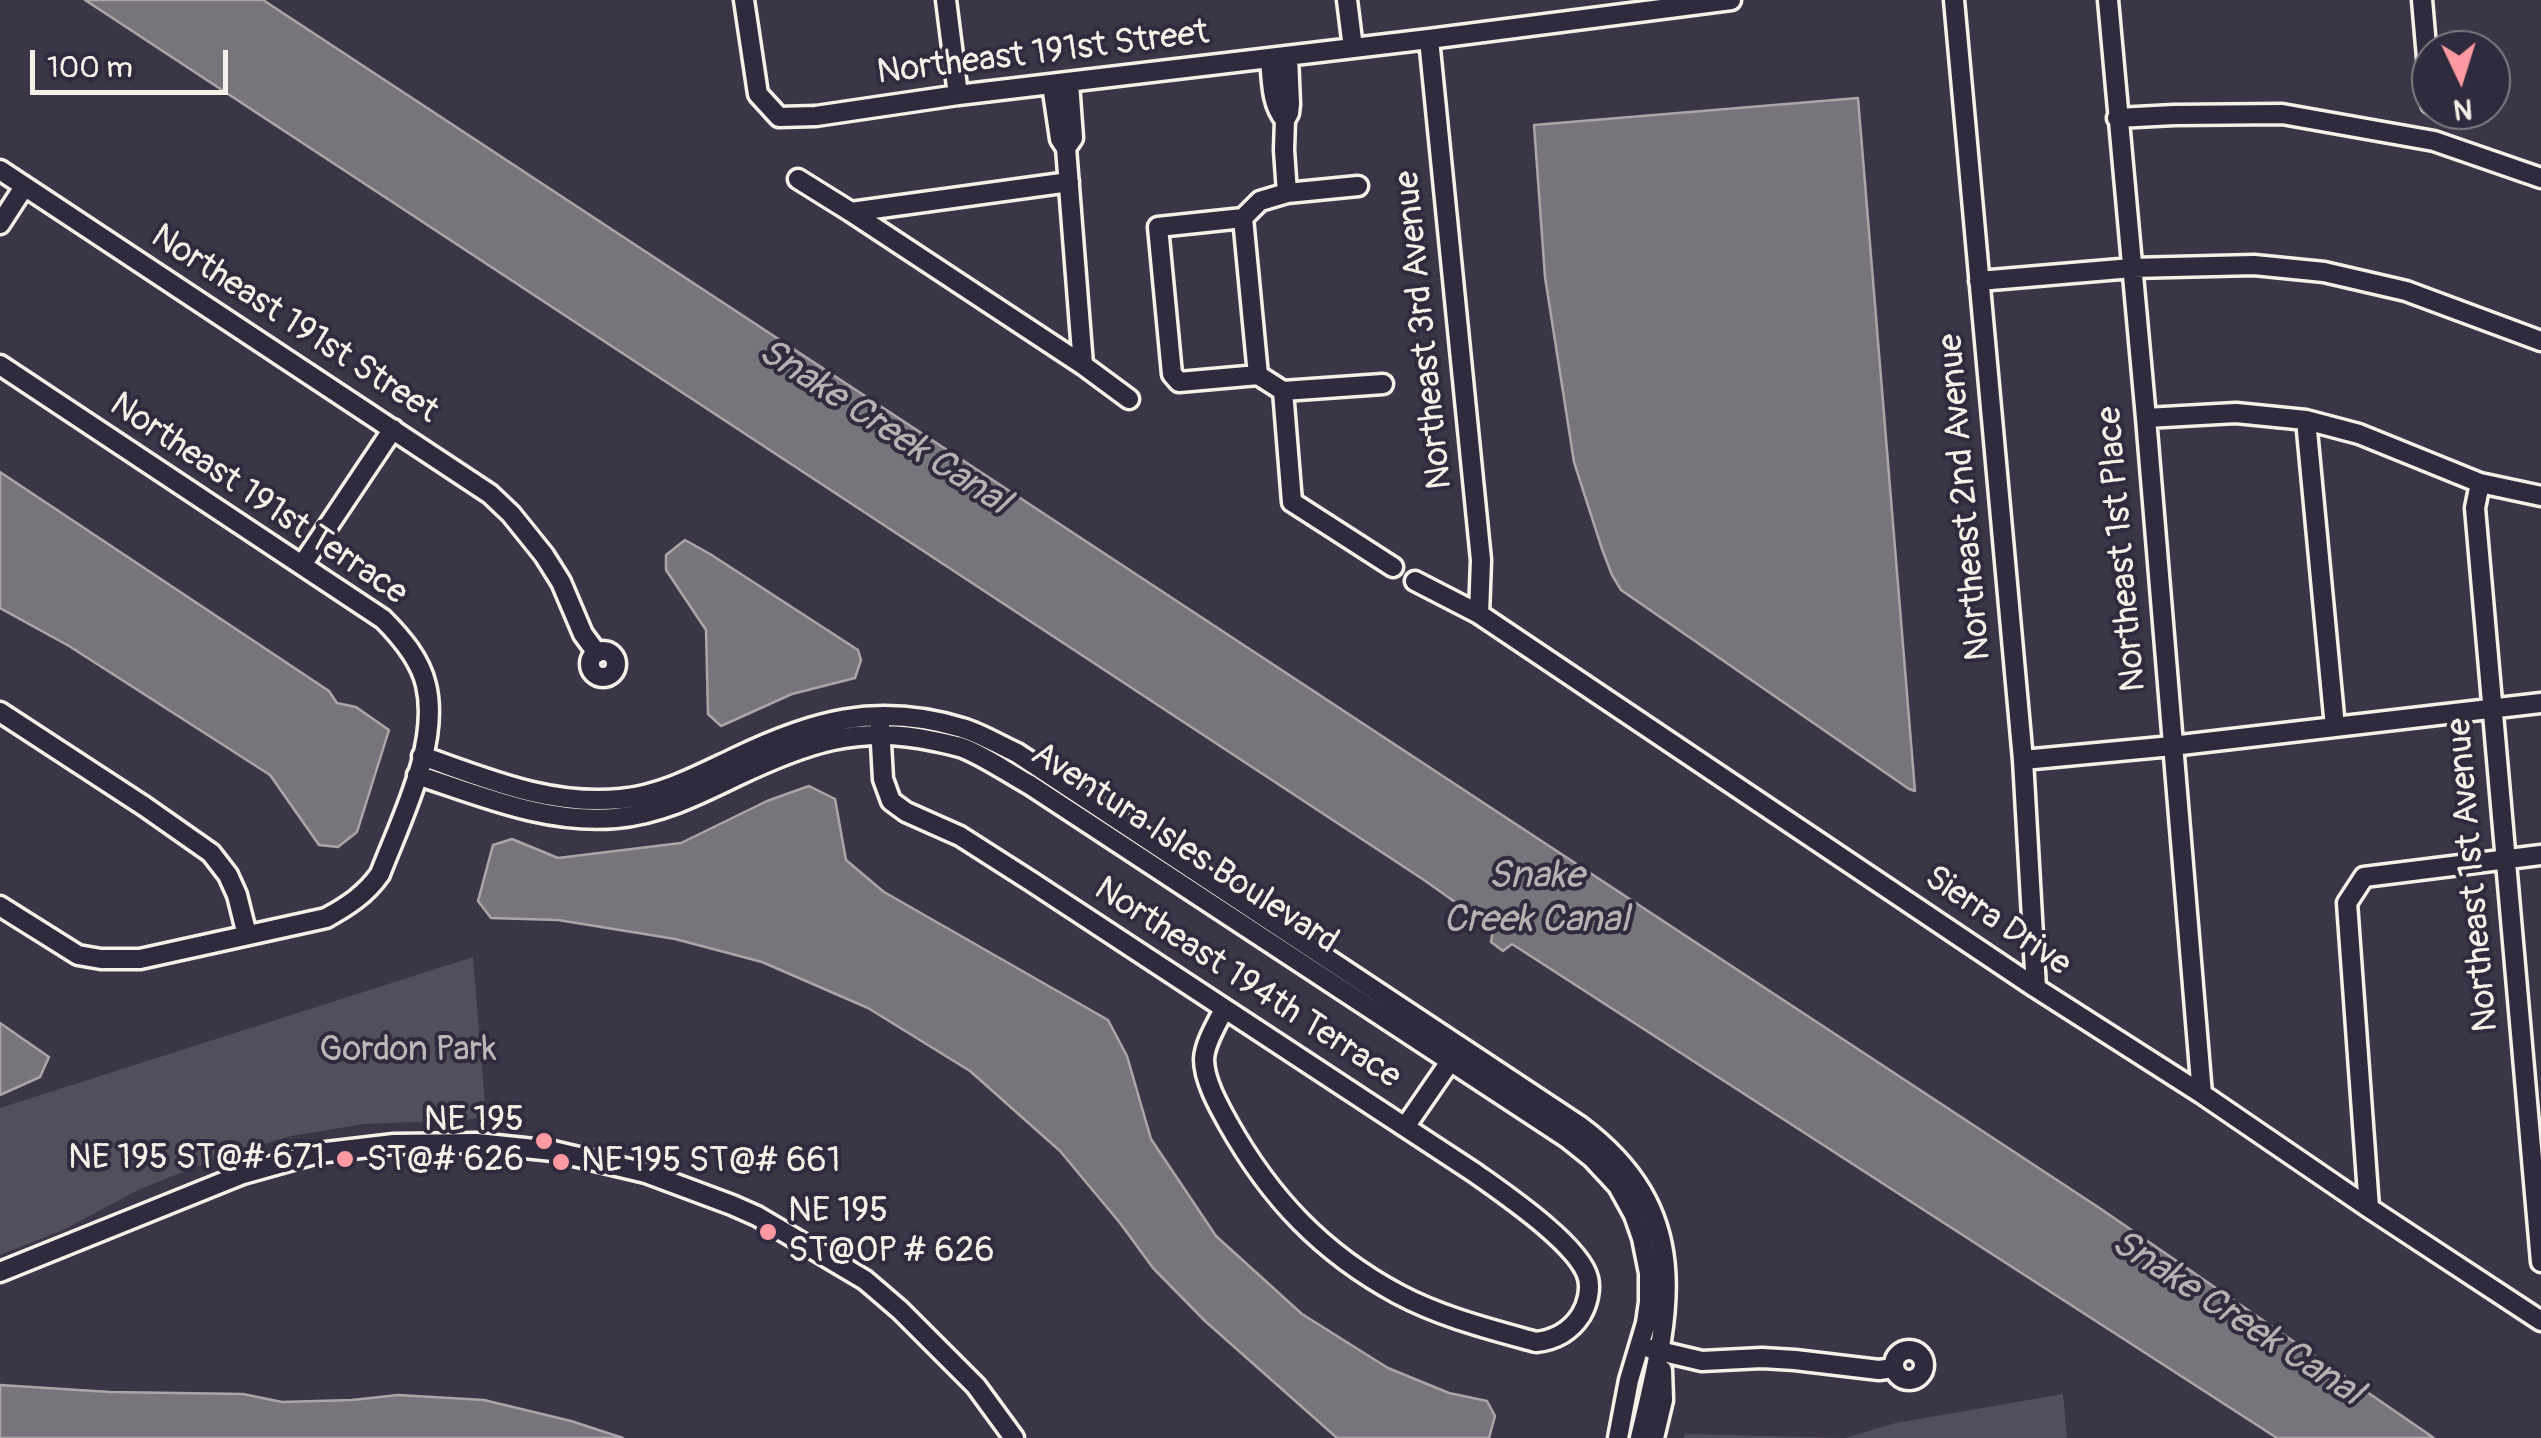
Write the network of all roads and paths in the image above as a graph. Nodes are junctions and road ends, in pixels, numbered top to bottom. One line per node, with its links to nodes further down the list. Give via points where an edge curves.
1 (744, 0): 13 (street, Northeast 191st Street, via 758,94 780,117)
2 (946, 0): 13 (street)
3 (1347, 0): 10 (street)
4 (1731, 0): 9 (street, Northeast 191st Street)
5 (1954, 0): 28 (street, Northeast 2nd Avenue)
6 (2108, 0): 14 (street, Northeast 1st Place)
7 (2422, 0): 8 (street)
8 (2425, 30)
9 (1429, 39): 10 (street, Northeast 191st Street); 44 (street, Northeast 3rd Avenue, via 1481,560)
10 (1353, 48): 11 (street, Northeast 191st Street)
11 (1279, 58): 12 (street, Northeast 191st Street); 23 (street, via 1276,104 1285,120)
12 (1061, 84): 13 (street, Northeast 191st Street); 20 (street, via 1060,139)
13 (958, 95)
14 (2117, 118): 16 (street, via 2282,114); 27 (street, Northeast 1st Place)
15 (2433, 130): 16 (street)
16 (2434, 141): 18 (street)
17 (0, 170): 22 (street, Northeast 191st Street)
18 (2541, 178)
19 (798, 179): 24 (street)
20 (1069, 182): 24 (street); 31 (street)
21 (1358, 186): 23 (street)
22 (24, 187): 26 (street); 38 (street, Northeast 191st Street)
23 (1286, 194): 25 (street, via 1260,201)
24 (851, 212): 31 (street)
25 (1243, 218): 32 (street); 32 (street, via 1158,227 1172,374 1178,382)
26 (0, 224)
27 (2132, 268): 28 (street); 29 (street, via 2254,264 2324,272 2406,292); 36 (street, Northeast 1st Place)
28 (1979, 281): 54 (street, Northeast 2nd Avenue)
29 (2541, 341)
30 (0, 365): 41 (street, Northeast 191st Terrace)
31 (1083, 365): 35 (street)
32 (1258, 374): 34 (street)
33 (1383, 384): 34 (street)
34 (1283, 391): 42 (street, via 1292,502)
35 (1129, 399)
36 (2146, 418): 37 (street, via 2236,413); 52 (street, Northeast 1st Place)
37 (2306, 420): 39 (street); 50 (street)
38 (393, 429): 41 (street); 45 (street, Northeast 191st Street, via 511,514 561,582)
39 (2480, 483): 40 (street); 47 (street, Northeast 1st Avenue, via 2474,508)
40 (2541, 496)
41 (302, 565): 53 (street, Northeast 191st Terrace, via 383,619 421,670 428,726)
42 (1393, 568)
43 (1415, 581): 44 (street, Sierra Drive)
44 (1480, 614): 60 (street, Sierra Drive)
45 (597, 652)
46 (2541, 703): 47 (street)
47 (2491, 709): 50 (street); 57 (street, Northeast 1st Avenue)
48 (0, 712): 59 (street, via 211,853 228,874)
49 (880, 716): 51 (street, Northeast 194th Terrace); 53 (street, Aventura Isles Boulevard, via 811,726 658,792 624,799 538,794); 62 (street, Aventura Isles Boulevard, via 965,728 1017,753)
50 (2335, 727): 52 (street)
51 (880, 735): 55 (street, Aventura Isles Boulevard, via 812,744 683,802 617,818 544,815); 61 (street, Northeast 194th Terrace, via 891,801 980,848); 62 (street, Aventura Isles Boulevard, via 962,748 1030,785)
52 (2172, 746): 54 (street); 63 (street, Northeast 1st Place)
53 (422, 756): 55 (street, Northeast 191st Terrace)
54 (2023, 760): 60 (street, Northeast 2nd Avenue)
55 (416, 775): 59 (street, Northeast 191st Terrace, via 371,887 326,918)
56 (2541, 855): 57 (street)
57 (2505, 858): 65 (street, via 2364,877 2347,904); 66 (street, Northeast 1st Avenue)
58 (0, 906): 59 (street, Northeast 191st Terrace, via 78,955 100,960 140,959)
59 (247, 935)
60 (2036, 988): 63 (street, Sierra Drive)
61 (1224, 1009): 64 (street, Northeast 194th Terrace); 64 (street, Northeast 194th Terrace, via 1204,1058 1207,1078 1246,1154 1312,1235 1397,1294 1439,1314 1536,1342 1569,1330 1588,1297 1581,1262 1513,1200)
62 (1456, 1054): 64 (street); 69 (street, Aventura Isles Boulevard, via 1592,1158 1618,1186 1634,1214 1649,1273); 70 (street, Aventura Isles Boulevard, via 1601,1141 1634,1178 1650,1206 1666,1264)
63 (2202, 1094): 65 (street, Sierra Drive)
64 (1405, 1126)
65 (2369, 1208): 68 (street, Sierra Drive)
66 (2541, 1262)
67 (0, 1272): 72 (street, via 244,1174 318,1153 478,1143 554,1151 646,1172 732,1205 864,1280 976,1386)
68 (2541, 1321)
69 (1639, 1346): 70 (street); 73 (street, Aventura Isles Boulevard)
70 (1662, 1351): 71 (street, via 1702,1360); 74 (street, Aventura Isles Boulevard); 75 (street, Aventura Isles Boulevard, via 1663,1400)
71 (1894, 1368)
72 (1014, 1438)
73 (1618, 1438)
74 (1640, 1438)
75 (1654, 1438)

